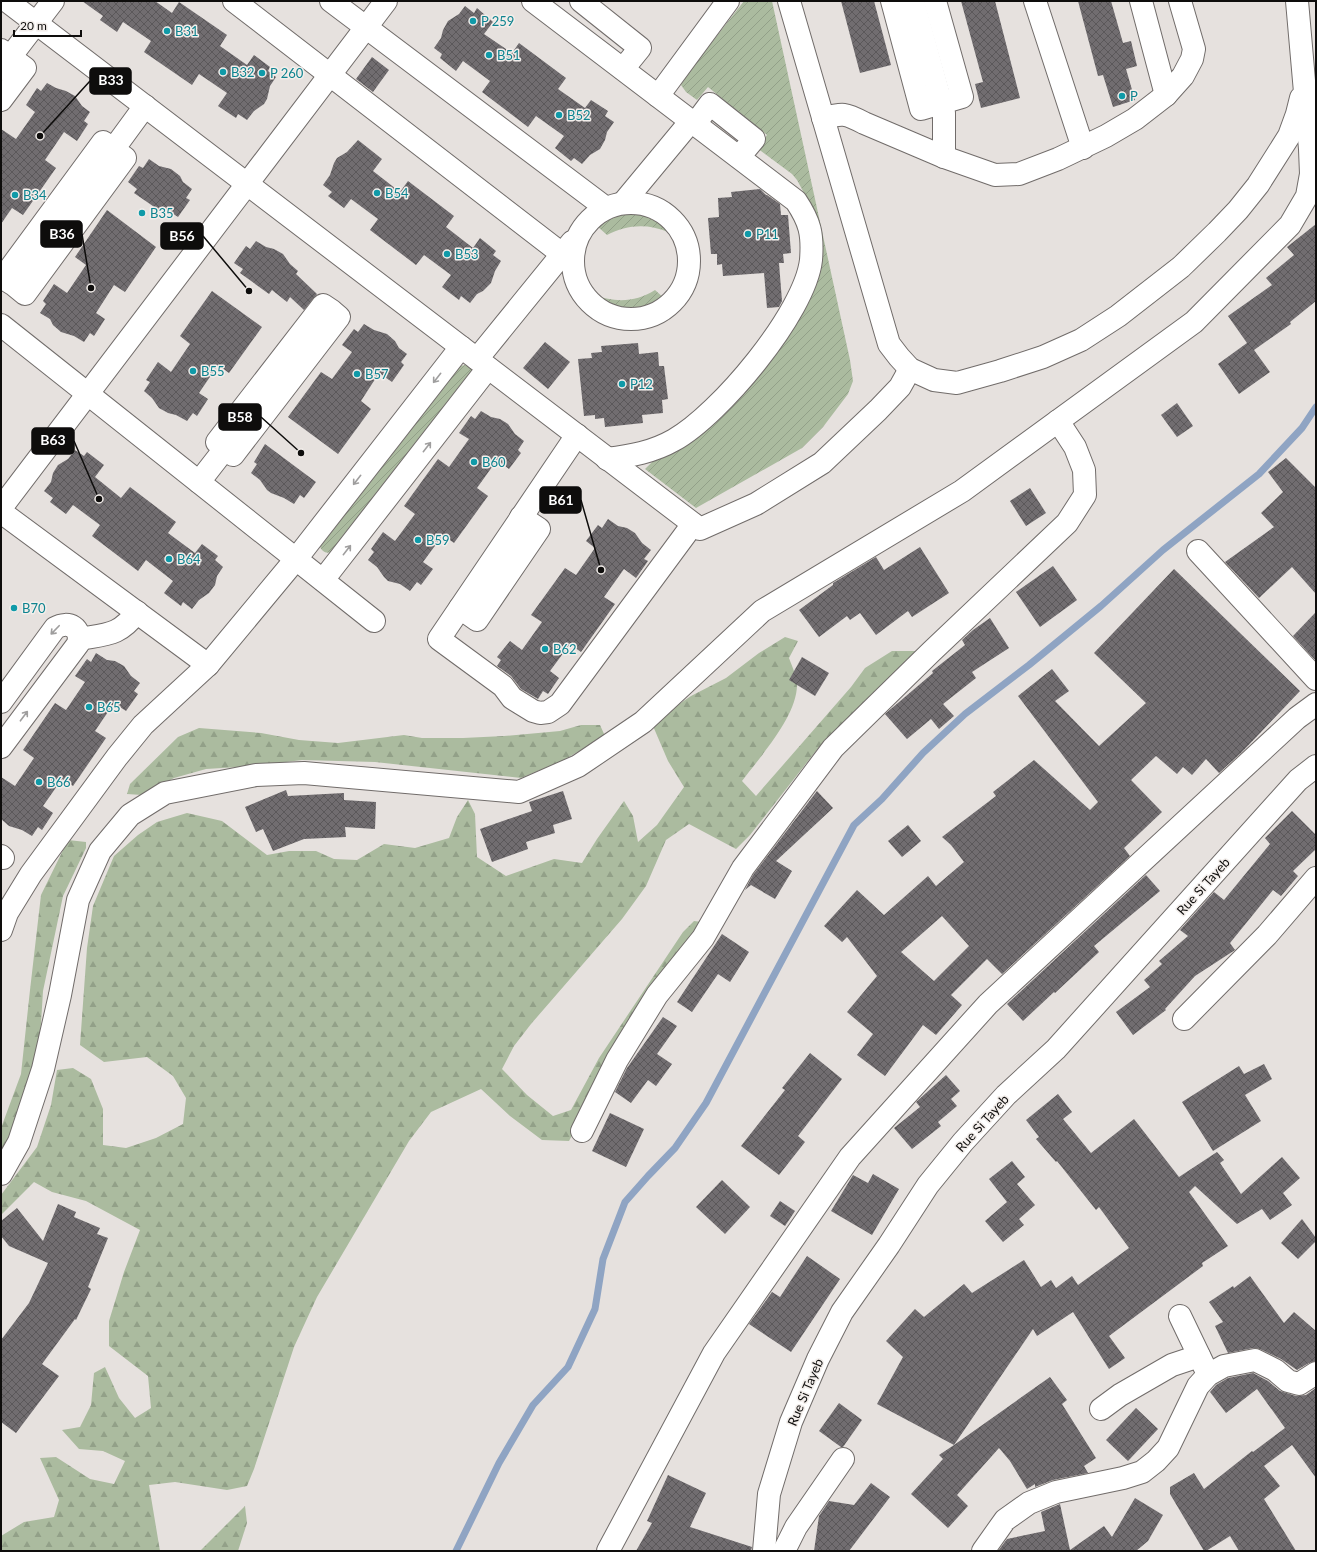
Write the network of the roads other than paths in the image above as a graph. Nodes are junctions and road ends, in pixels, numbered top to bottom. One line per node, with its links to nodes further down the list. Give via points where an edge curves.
1 (7, 1): 17 (street)
2 (53, 1): 17 (street)
3 (234, 1): 21 (street)
4 (331, 1): 18 (street)
5 (386, 1): 18 (street)
6 (533, 1): 20 (street)
7 (581, 1): 20 (street, via 640,48)
8 (728, 1): 24 (street)
9 (789, 1): 28 (street)
10 (892, 1): 26 (street, via 921,109)
11 (913, 1): 26 (street)
12 (935, 1): 26 (street, via 962,97)
13 (1035, 1): 30 (street)
14 (1141, 1): 23 (street)
15 (1180, 1): 23 (street, via 1194,49 1186,71)
16 (1297, 1): 22 (street)
17 (36, 23): 19 (street); 27 (street)
18 (366, 28): 21 (street); 34 (street)
19 (4, 59): 25 (street, via 25,68)
20 (623, 69): 24 (street)
21 (330, 75): 33 (street); 37 (street)
22 (1304, 84): 42 (street, via 1289,136 1258,185 1182,267 1118,316 1081,340 1043,357 957,382 934,380); 44 (street, via 1311,174 1307,196 1290,225 1194,322)
23 (1166, 95): 30 (street, via 1135,119)
24 (658, 96): 29 (street)
25 (1, 100)
26 (941, 103): 31 (street, via 944,113)
27 (145, 106): 33 (street); 38 (street, via 114,149 103,142 4,278)
28 (823, 118): 31 (street, via 840,114 850,116); 42 (street, via 889,344)
29 (693, 122): 32 (street); 46 (street, via 796,201 807,217 812,238 811,262 803,287 790,313 763,352 715,409 697,425 654,450 634,456)
30 (1083, 148): 31 (street, via 1019,174 995,175)
31 (944, 157)
32 (656, 164): 34 (street); 35 (street, via 652,186)
33 (247, 184): 41 (street); 43 (street)
34 (614, 206): 35 (street, via 641,204); 36 (street, via 591,218)
35 (658, 209): 36 (street, via 672,220 682,234 688,251 688,269 683,286 673,301 659,312 643,318 625,319 608,315 584,295 577,284 572,266)
36 (580, 232): 37 (street)
37 (562, 254): 41 (street)
38 (14, 285)
39 (332, 311): 47 (street, via 323,305 217,442 225,449)
40 (1, 325): 43 (street)
41 (475, 358): 45 (street); 52 (street, one-way to 52); 53 (street, one-way to 41)
42 (910, 369): 50 (street, via 900,387 822,463 756,504 733,515 700,529)
43 (88, 394): 47 (street); 48 (street)
44 (1058, 421): 66 (street, via 1075,447 1084,470 1085,495 1078,507 1067,522 833,748 743,868 704,938 657,995 617,1060); 67 (street, via 962,491 762,611 643,722 578,766 519,792 304,773 256,775 165,793 130,815 100,851 78,900 43,1069 18,1142)
45 (576, 435): 46 (street); 50 (street, via 521,517 539,529 477,620 460,608 439,639 503,686 512,698 540,713 548,712 560,704)
46 (607, 459): 50 (street)
47 (199, 482): 52 (street)
48 (1, 508)
49 (1, 512): 54 (street)
50 (693, 524)
51 (1198, 551): 58 (street)
52 (296, 559): 53 (street); 57 (street)
53 (323, 580): 55 (street)
54 (137, 612): 56 (street, via 128,624 115,632); 57 (street)
55 (374, 621)
56 (79, 639): 59 (street, one-way to 59, via 71,625 56,628); 61 (street, one-way to 56, via 78,644)
57 (208, 665): 64 (street, via 143,725 117,757 31,874 7,913)
58 (1316, 679)
59 (1, 702)
60 (1316, 704): 73 (street, via 1297,718 988,1004 850,1157 714,1353)
61 (1, 747)
62 (1316, 766): 74 (street, Rue Si Tayeb, via 1298,780 1056,1049 1001,1101 963,1142 928,1185 890,1245 842,1312 818,1359 791,1422 769,1494)
63 (1316, 878): 65 (street, via 1267,935)
64 (1, 930)
65 (1184, 1019)
66 (582, 1131)
67 (1, 1174)
68 (1180, 1316): 69 (street)
69 (1203, 1365): 70 (street, via 1224,1366 1255,1360 1275,1370 1288,1381 1300,1384); 71 (street, via 1172,1364); 76 (street, via 1198,1386 1168,1448 1156,1461 1142,1472 1056,1492 1029,1503 1005,1520)
70 (1316, 1373)
71 (1101, 1409)
72 (843, 1459): 75 (street, via 796,1527)
73 (608, 1551)
74 (764, 1551)
75 (784, 1551)
76 (983, 1551)

